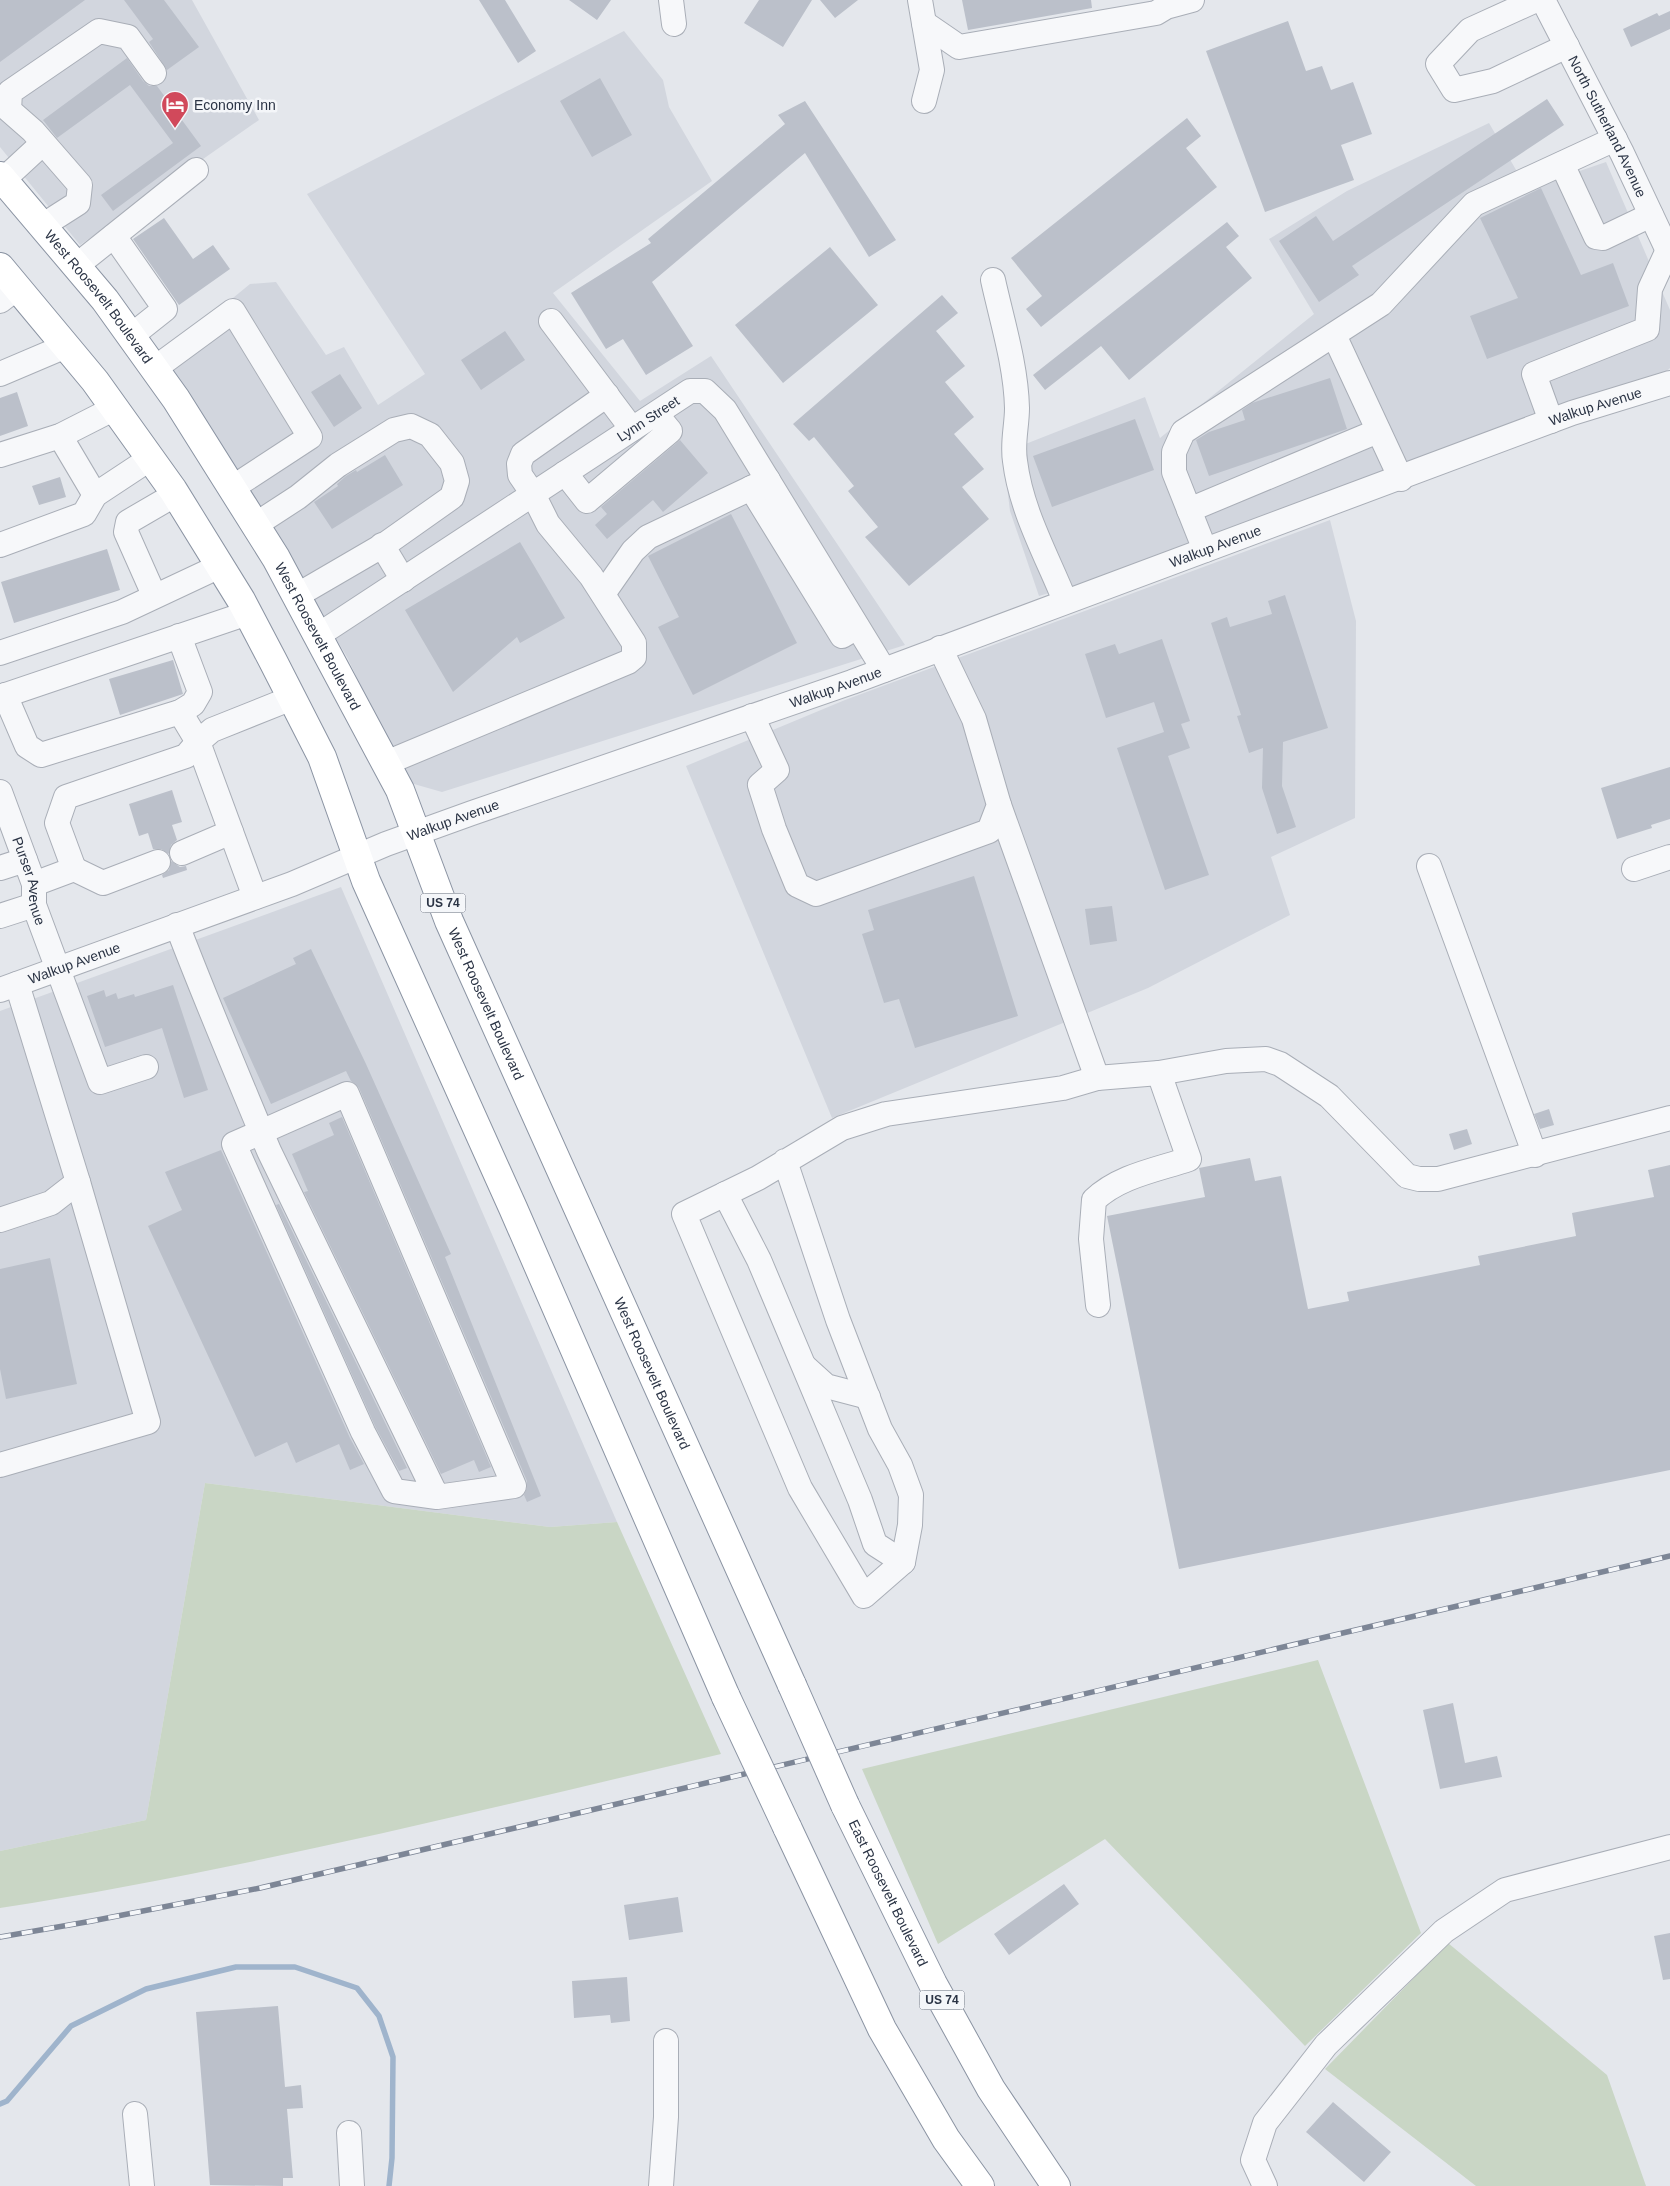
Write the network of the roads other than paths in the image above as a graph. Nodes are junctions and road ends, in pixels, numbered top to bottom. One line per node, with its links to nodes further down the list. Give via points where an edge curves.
1 (671, 0): 7 (street)
2 (920, 0): 6 (street)
3 (1192, 0): 6 (street, via 1156,13 959,47)
4 (1536, 0): 8 (street, via 1470,30 1438,64 1454,90 1493,80)
5 (1543, 0): 8 (street, North Sutherland Avenue)
6 (924, 23): 10 (street, via 932,70)
7 (674, 24)
8 (1567, 46): 11 (street, North Sutherland Avenue)
9 (154, 73): 12 (street, via 128,38 99,31 10,92 10,110)
10 (924, 101)
11 (1615, 139): 13 (street); 16 (street, North Sutherland Avenue)
12 (43, 143): 15 (street); 17 (street, via 80,185 78,203)
13 (1562, 164): 16 (street, via 1596,237 1603,238); 25 (street, via 1474,204 1381,304)
14 (196, 170): 18 (street)
15 (2, 178): 17 (highway, West Roosevelt Boulevard / US 74)
16 (1651, 215): 19 (street, North Sutherland Avenue)
17 (42, 226): 20 (highway, West Roosevelt Boulevard / US 74)
18 (114, 236): 20 (street); 26 (street, via 165,309)
19 (1669, 252): 34 (street, via 1650,289 1647,329 1534,374)
20 (76, 266): 26 (highway, West Roosevelt Boulevard / US 74, via 106,300)
21 (0, 267): 23 (highway)
22 (993, 280): 57 (street, via 1013,376 1017,409 1015,461 1021,490)
23 (8, 295): 27 (highway)
24 (551, 320): 31 (street)
25 (1334, 335): 36 (street); 47 (street, via 1183,432 1174,452 1174,472)
26 (131, 336): 28 (highway, West Roosevelt Boulevard / US 74)
27 (66, 346): 29 (street); 32 (highway)
28 (154, 368): 43 (highway, West Roosevelt Boulevard / US 74); 43 (street, via 233,311 310,437)
29 (0, 374)
30 (1670, 383): 34 (street, Walkup Avenue)
31 (606, 395): 35 (street); 45 (street, via 523,454 519,464 520,475)
32 (115, 408): 37 (street); 39 (highway)
33 (656, 414): 35 (street, Lynn Street); 40 (street, via 670,431 587,501); 42 (street, Lynn Street, via 690,391 705,390 725,410)
34 (1551, 421): 41 (street, Walkup Avenue)
35 (632, 429): 40 (street, Lynn Street)
36 (1378, 431): 41 (street); 47 (street)
37 (60, 436): 38 (street); 46 (street)
38 (0, 455)
39 (151, 458): 44 (highway); 46 (street)
40 (565, 473): 45 (street, Lynn Street)
41 (1401, 479): 51 (street, Walkup Avenue)
42 (760, 484): 54 (street, via 648,538 633,551); 63 (street, Lynn Street)
43 (232, 488): 48 (highway, West Roosevelt Boulevard / US 74)
44 (176, 494): 52 (highway); 55 (street, via 128,522 126,532)
45 (534, 494): 53 (street, Lynn Street); 54 (street, via 548,524)
46 (96, 495): 49 (street, via 84,514)
47 (1189, 510): 51 (street)
48 (255, 525): 50 (street, via 338,465 394,430 411,426 430,435 452,463 458,481 452,497); 56 (highway, West Roosevelt Boulevard / US 74)
49 (0, 545)
50 (382, 545): 53 (street); 56 (street)
51 (1205, 550): 57 (street, Walkup Avenue)
52 (220, 566): 55 (street); 58 (highway)
53 (403, 580): 60 (street, Lynn Street)
54 (603, 594): 69 (street, via 634,643 634,657 628,662)
55 (154, 595): 62 (street, via 122,612)
56 (296, 596): 60 (highway, West Roosevelt Boulevard / US 74)
57 (1065, 601): 61 (street, Walkup Avenue)
58 (248, 613): 59 (street); 65 (highway)
59 (179, 636): 64 (street); 66 (street, via 200,692 193,704)
60 (317, 636): 69 (highway, West Roosevelt Boulevard / US 74)
61 (940, 648): 63 (street, Walkup Avenue); 70 (street, via 974,719)
62 (10, 650)
63 (884, 670): 67 (street, Walkup Avenue)
64 (2, 696): 66 (street, via 27,746 41,755)
65 (292, 698): 68 (street, via 212,730); 75 (highway, via 322,757)
66 (180, 712): 68 (street)
67 (752, 716): 70 (street, via 777,770 760,785 774,829 797,885 816,894 988,831); 73 (street, Walkup Avenue)
68 (198, 742): 72 (street); 82 (street, via 186,756 66,797 57,823)
69 (386, 763): 73 (highway, West Roosevelt Boulevard / US 74)
70 (999, 805): 91 (street)
71 (2, 806): 77 (street, Purser Avenue)
72 (231, 832): 74 (street); 84 (street)
73 (416, 833): 75 (street, Walkup Avenue); 105 (highway, West Roosevelt Boulevard / US 74, bridge, via 449,921)
74 (182, 853)
75 (357, 856): 84 (street, Walkup Avenue); 113 (highway, bridge, via 726,1697 882,2029 946,2139)
76 (1670, 857): 81 (street)
77 (25, 860): 80 (street); 83 (street, Purser Avenue)
78 (158, 862): 82 (street, via 103,883)
79 (1429, 866): 94 (street)
80 (0, 868)
81 (1634, 868)
82 (74, 870): 83 (street)
83 (34, 895): 85 (street); 87 (street, Purser Avenue)
84 (255, 897): 86 (street, Walkup Avenue)
85 (0, 916)
86 (177, 925): 87 (street, Walkup Avenue); 93 (street, via 213,1020)
87 (57, 969): 88 (street, Walkup Avenue); 89 (street, Purser Avenue, via 100,1082)
88 (8, 987): 96 (street)
89 (146, 1067)
90 (1159, 1073): 91 (street); 94 (street, via 1250,1060 1280,1064 1329,1096 1407,1176 1419,1179 1438,1179); 99 (street, via 1189,1159 1128,1178 1106,1188 1094,1200 1091,1239)
91 (1097, 1078): 95 (street, via 1063,1088 886,1114 842,1128)
92 (1670, 1118): 94 (street)
93 (261, 1131): 103 (street); 103 (street, via 234,1144 363,1432 394,1491); 103 (street, via 346,1094 514,1486)
94 (1535, 1155)
95 (785, 1161): 97 (street); 101 (street, via 838,1320)
96 (78, 1182): 98 (street, via 51,1204); 102 (street, via 148,1422)
97 (725, 1194): 100 (street, via 759,1260); 104 (street, via 684,1214 800,1488 864,1596)
98 (0, 1220)
99 (1098, 1305)
100 (803, 1366): 101 (street, via 826,1386); 104 (street, via 860,1500 875,1544)
101 (868, 1397): 104 (street, via 911,1495 910,1525)
102 (0, 1465)
103 (438, 1497)
104 (903, 1562)
105 (845, 1805): 114 (highway, East Roosevelt Boulevard / US 74, via 947,2010 991,2089)
106 (1670, 1847): 115 (street, via 1505,1890 1444,1931 1326,2045 1265,2123 1253,2160)
107 (666, 2041): 112 (street, via 666,2117)
108 (135, 2114): 110 (street)
109 (349, 2133): 111 (street)
110 (142, 2186)
111 (352, 2186)
112 (661, 2186)
113 (980, 2186)
114 (1056, 2186)
115 (1265, 2186)

